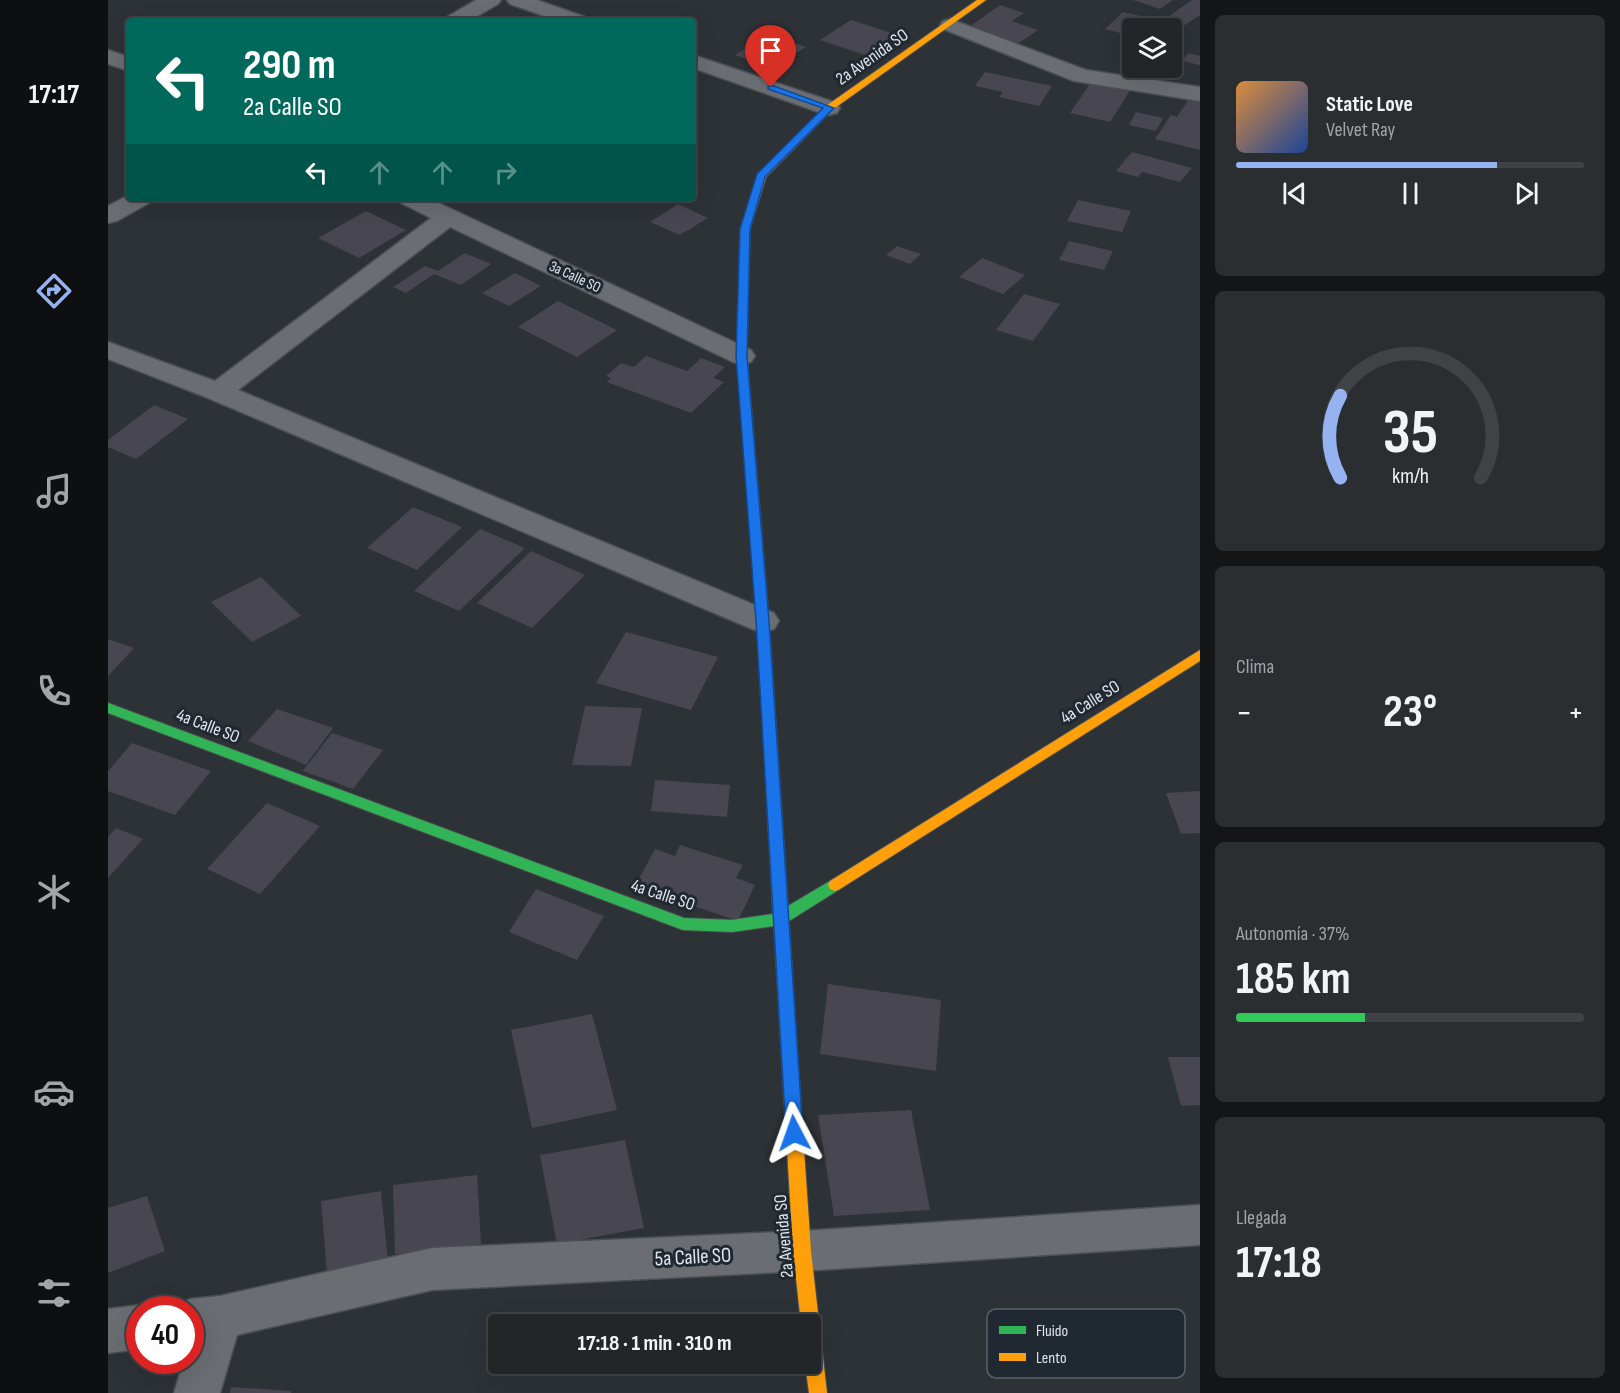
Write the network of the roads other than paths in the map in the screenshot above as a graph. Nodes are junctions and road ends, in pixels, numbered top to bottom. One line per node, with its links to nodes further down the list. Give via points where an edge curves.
1 (491, 0): 4 (street)
2 (518, 0): 5 (street)
3 (982, 0): 6 (street, 2a Avenida SO)
4 (459, 18)
5 (569, 18)
6 (950, 25): 10 (street, via 1082,76); 11 (street, 2a Avenida SO)
7 (108, 56): 9 (street)
8 (696, 62): 11 (street)
9 (126, 64)
10 (1200, 94)
11 (829, 108): 17 (street, 2a Avenida SO, via 761,176 745,229)
12 (136, 201): 14 (street)
13 (415, 201): 15 (street, 3a Calle SO)
14 (108, 216)
15 (448, 217): 17 (street, 3a Calle SO); 18 (street)
16 (108, 350): 18 (street)
17 (742, 356): 19 (street, 2a Avenida SO)
18 (218, 392): 19 (street)
19 (763, 621): 22 (street, 2a Avenida SO)
20 (1200, 655): 22 (street, 4a Calle SO)
21 (108, 708): 22 (street, 4a Calle SO, via 683,924 742,927)
22 (780, 919): 24 (street, 2a Avenida SO)
23 (1200, 1225): 24 (street, 5a Calle SO)
24 (802, 1251): 25 (street, 5a Calle SO, via 432,1269); 29 (street, 2a Avenida SO)
25 (205, 1319): 28 (street)
26 (126, 1329): 27 (street)
27 (108, 1331)
28 (197, 1393)
29 (818, 1393)

